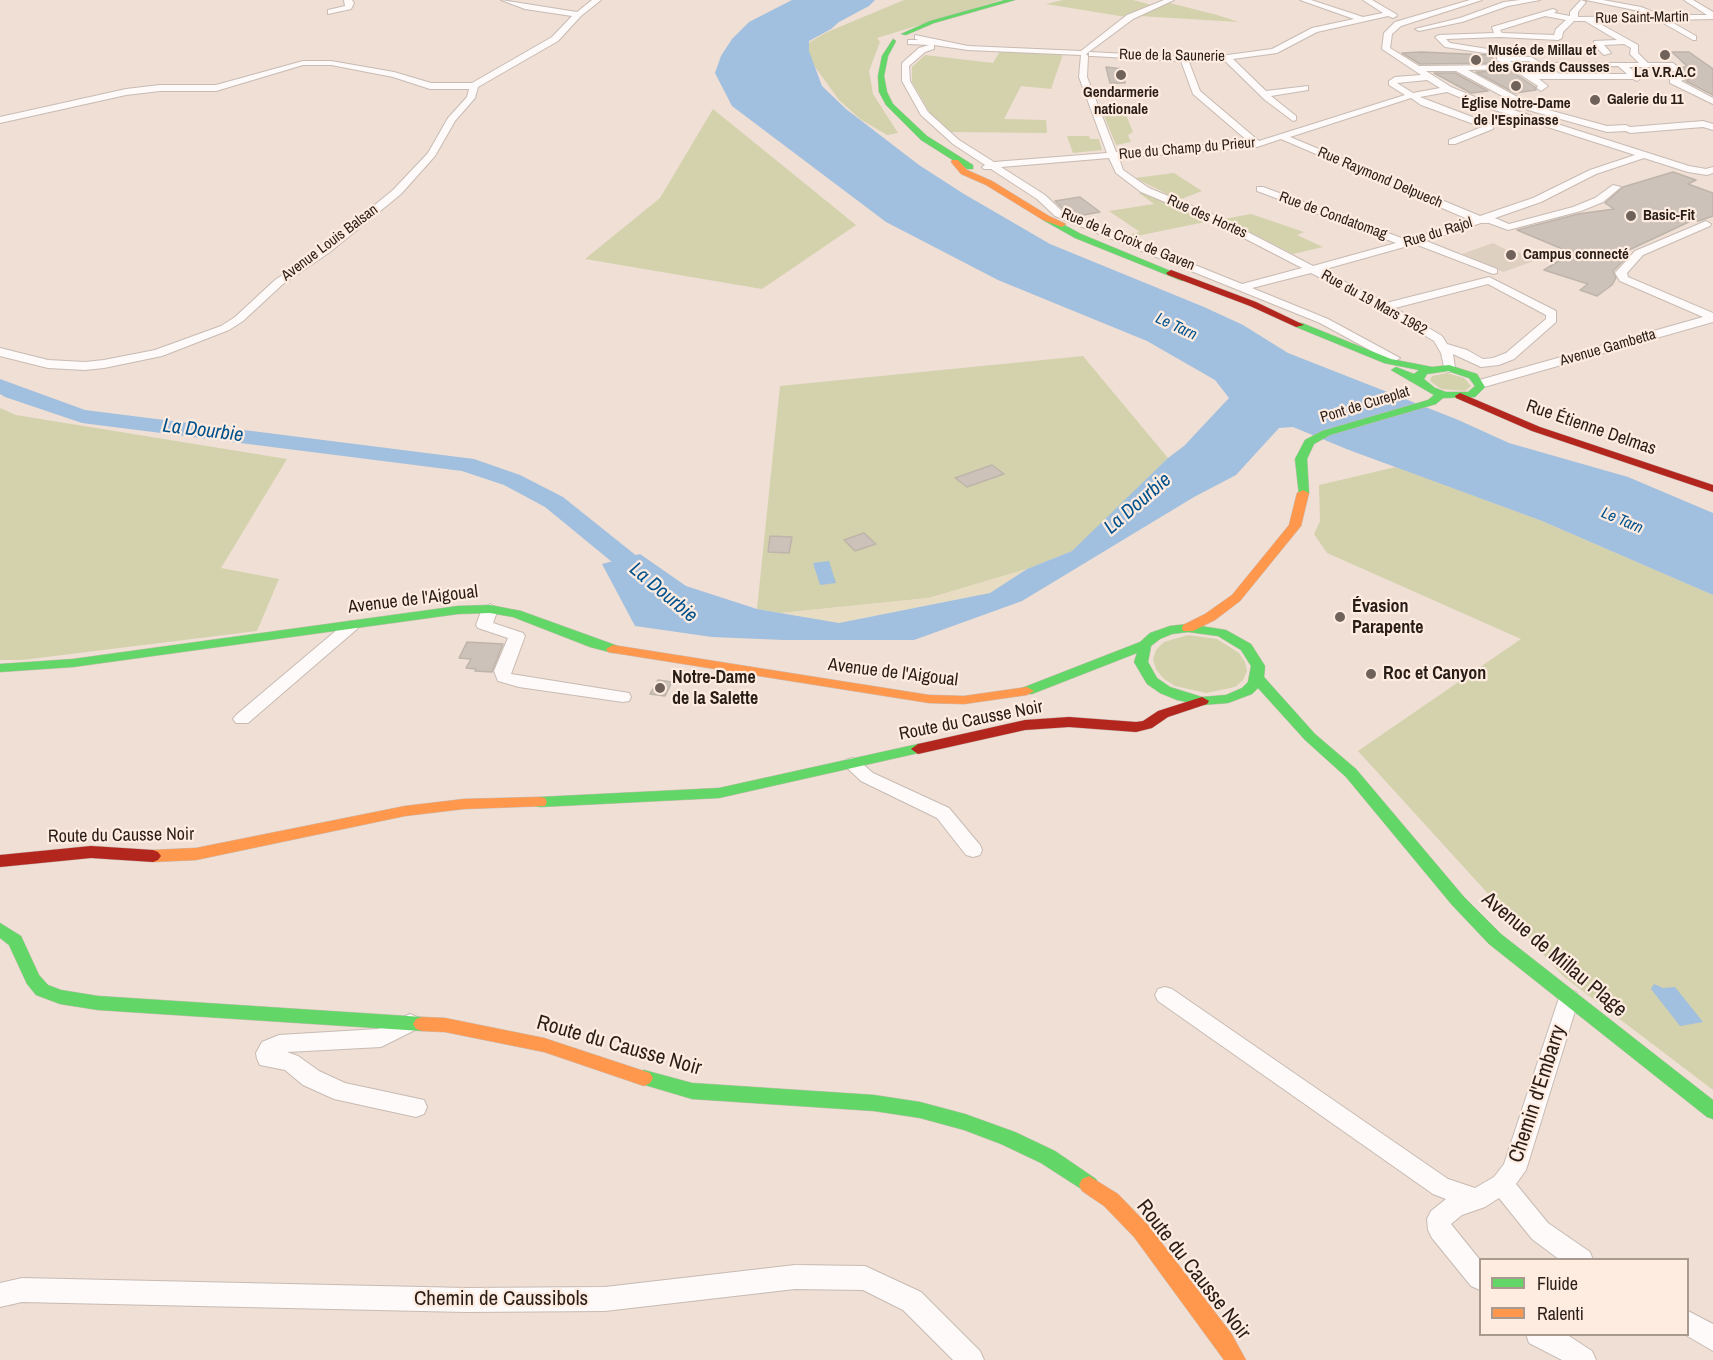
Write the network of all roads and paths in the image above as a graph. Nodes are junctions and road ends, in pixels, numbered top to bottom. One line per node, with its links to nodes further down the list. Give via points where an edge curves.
1 (348, 0): 12 (street, via 348,7)
2 (505, 0): 14 (street, via 525,7)
3 (597, 0): 14 (street)
4 (1012, 0): 28 (main road, via 945,20)
5 (1170, 0): 32 (street, via 1130,17)
6 (1304, 0): 18 (street)
7 (1367, 0): 15 (street)
8 (1478, 0): 21 (street)
9 (1536, 0): 22 (street, via 1507,4)
10 (1688, 0): 16 (street)
11 (1583, 3): 13 (street); 17 (street, via 1629,6); 19 (street)
12 (331, 12)
13 (1542, 13): 19 (street, Rue Saint-Martin); 25 (street, via 1495,29)
14 (578, 14): 46 (street, via 555,39)
15 (1389, 14): 18 (street, Rue de la Saunerie); 21 (street)
16 (1713, 16): 17 (street, Rue Saint-Martin)
17 (1659, 18): 20 (street, Rue Saint-Martin); 27 (street)
18 (1360, 19): 33 (street, Rue de la Saunerie, via 1315,30 1274,51)
19 (1572, 19): 20 (street, Rue Saint-Martin); 25 (street, via 1559,31 1558,38)
20 (1587, 19): 29 (street)
21 (1404, 22): 23 (street); 41 (street, via 1390,29 1385,46)
22 (1450, 23): 23 (street); 24 (street)
23 (1419, 29): 26 (street)
24 (1475, 35): 25 (street); 26 (street)
25 (1500, 35)
26 (1439, 37): 34 (street, via 1448,45)
27 (1693, 38)
28 (908, 39): 30 (street, Rue de la Saunerie); 63 (main road, via 887,51 881,70 881,84 890,105 910,127)
29 (1625, 42): 31 (street, via 1598,43); 38 (street, via 1635,47 1634,54)
30 (933, 45): 32 (street, Rue de la Saunerie); 63 (street, Rue de la Croix de Gaven, via 905,65 906,81 924,113 951,138)
31 (1607, 53)
32 (1084, 54): 35 (street, Rue de la Saunerie); 62 (street, Rue des Hortes, via 1083,77)
33 (1227, 58): 35 (street, Rue de la Saunerie); 50 (street)
34 (1500, 58): 39 (street); 43 (street, via 1531,59)
35 (1184, 59): 60 (street, via 1196,92)
36 (1555, 65): 37 (street)
37 (1618, 65): 38 (street); 43 (street, via 1635,77)
38 (1646, 65): 52 (street, via 1670,65 1686,77 1674,81)
39 (1514, 67): 40 (street); 44 (street)
40 (1457, 68): 41 (street); 42 (street)
41 (1415, 69): 45 (street)
42 (1470, 76): 45 (street); 56 (street, via 1531,108 1607,129)
43 (1558, 76): 44 (street)
44 (1531, 77): 48 (street, via 1544,86)
45 (1429, 78): 49 (street); 51 (street, via 1392,81)
46 (474, 86): 55 (street, via 430,86 332,63 303,63 216,88 126,92); 85 (street, Avenue Louis Balsan, via 471,98 452,120 432,154 397,192 225,328 158,352 104,364 48,364)
47 (1305, 88): 50 (street)
48 (1541, 88)
49 (1448, 89): 51 (street, Rue du Champ du Prieur); 61 (street)
50 (1264, 94): 53 (street)
51 (1409, 96): 58 (street, Rue du Champ du Prieur); 59 (street, via 1490,127)
52 (1713, 101)
53 (1293, 118)
54 (1713, 118): 56 (street)
55 (0, 120)
56 (1698, 122): 57 (street)
57 (1713, 127)
58 (1281, 136): 60 (street, Rue du Champ du Prieur); 70 (street, Rue Raymond Delpuech)
59 (1452, 142)
60 (1257, 144): 62 (street, Rue du Champ du Prieur)
61 (1644, 155): 64 (street, via 1688,169); 65 (street, Rue du Rajol)
62 (1112, 156): 63 (street, Rue du Champ du Prieur); 75 (street, Rue des Hortes, via 1119,171 1145,190 1215,219)
63 (974, 169): 69 (main road, via 989,183); 72 (street, Rue de la Croix de Gaven, via 1041,197)
64 (1710, 171)
65 (1584, 177): 66 (street); 70 (street, Rue du Rajol, via 1537,200)
66 (1595, 180)
67 (1611, 186): 70 (street, Rue Raymond Delpuech, via 1599,200 1577,209 1508,227)
68 (1260, 189): 73 (street, Rue de Condatomag)
69 (1047, 218): 72 (main road); 74 (main road)
70 (1480, 220): 73 (street, Rue du Rajol)
71 (1706, 224): 82 (street, via 1639,253 1622,273 1624,279)
72 (1075, 225): 74 (main road); 78 (street, Rue de la Croix de Gaven, via 1100,228 1125,242)
73 (1410, 241): 75 (street, Rue du Rajol); 76 (street, Rue de Condatomag)
74 (1094, 242): 77 (main road)
75 (1312, 269): 78 (street, Rue du Rajol); 80 (street, Rue du 19 Mars 1962)
76 (1493, 271)
77 (1171, 273): 79 (main road); 81 (main road)
78 (1243, 287): 79 (street, Rue du Rajol); 86 (street, Rue de la Croix de Gaven, via 1324,321)
79 (1225, 292): 81 (main road)
80 (1384, 307): 84 (street, Rue du 19 Mars 1962, via 1438,339); 84 (street, via 1489,280 1552,313 1552,320 1510,356 1495,362 1481,363)
81 (1266, 311): 83 (main road)
82 (1713, 318): 90 (street, Avenue Gambetta)
83 (1333, 340): 88 (main road, via 1399,364); 91 (main road)
84 (1444, 347): 87 (street, Rue du 19 Mars 1962)
85 (0, 352)
86 (1394, 358)
87 (1449, 368): 88 (main road); 89 (main road)
88 (1428, 369): 91 (main road, via 1421,372)
89 (1469, 374): 90 (street, Avenue Gambetta); 92 (main road, Rue Étienne Delmas)
90 (1502, 377): 92 (street, Avenue Gambetta)
91 (1419, 380): 94 (main road)
92 (1479, 388): 93 (main road); 95 (main road, Rue Étienne Delmas, via 1509,411 1538,424)
93 (1460, 396): 94 (main road); 95 (main road, Rue Étienne Delmas, via 1536,429)
94 (1437, 398): 96 (main road, Pont de Cureplat, via 1309,442 1301,459 1300,515 1285,540)
95 (1713, 487)
96 (1236, 598): 99 (main road); 100 (main road, via 1231,619)
97 (490, 609): 98 (main road, Avenue de l'Aigoual); 104 (main road, Avenue de l'Aigoual, via 527,617 615,650 929,699 999,697 1034,690); 107 (street, via 484,626 518,636 502,671 504,677)
98 (351, 626): 102 (main road, Avenue de l'Aigoual, via 73,663); 113 (street)
99 (1188, 628): 100 (main road, via 1213,631); 101 (main road, via 1162,633)
100 (1236, 640): 105 (main road, via 1254,656)
101 (1145, 645): 103 (main road, via 1141,662); 104 (main road, Avenue de l'Aigoual)
102 (0, 668)
103 (1144, 670): 104 (main road, Avenue de l'Aigoual, via 1122,666); 106 (main road)
104 (1071, 676)
105 (1257, 678): 108 (main road, via 1247,691); 114 (main road, Avenue de Millau Plage)
106 (1165, 690): 109 (main road); 111 (main road)
107 (623, 697)
108 (1228, 699): 109 (main road); 110 (main road)
109 (1202, 701): 111 (main road, Route du Causse Noir)
110 (1247, 703)
111 (1163, 714): 115 (main road, Route du Causse Noir, via 1157,721 1136,727 1069,722 1024,725)
112 (1274, 716): 114 (main road, Avenue de Millau Plage)
113 (242, 719)
114 (1310, 737): 120 (main road, Avenue de Millau Plage, via 1351,773 1476,920)
115 (852, 765): 116 (street, via 867,777 943,813); 117 (main road, Route du Causse Noir, via 719,794 432,807 196,854 91,852)
116 (973, 850)
117 (0, 861)
118 (0, 929): 121 (main road, Route du Causse Noir, via 15,941 42,990 60,997 109,1004)
119 (1165, 995): 125 (street, via 1441,1187)
120 (1569, 998): 123 (main road, Avenue de Millau Plage); 124 (street, Chemin d'Embarry, via 1514,1170)
121 (411, 1023): 122 (street, via 381,1038 279,1044 267,1053 268,1059 290,1062 311,1078 342,1092); 133 (main road, Route du Causse Noir, via 445,1025 544,1045 692,1091 874,1103 920,1110 1008,1138 1057,1163 1111,1200 1141,1231)
122 (416, 1107)
123 (1713, 1111)
124 (1502, 1184): 125 (street, Chemin d'Embarry); 126 (street, via 1540,1231)
125 (1477, 1199): 127 (street, Chemin d'Embarry, via 1454,1207 1440,1219 1440,1230)
126 (1578, 1258)
127 (1479, 1277)
128 (0, 1295): 132 (street, Chemin de Caussibols, via 22,1290 466,1300 605,1299 795,1277 865,1278 912,1301)
129 (1689, 1324): 131 (street)
130 (1540, 1336): 134 (street)
131 (1713, 1338)
132 (971, 1360)
133 (1236, 1360)
134 (1583, 1360)

